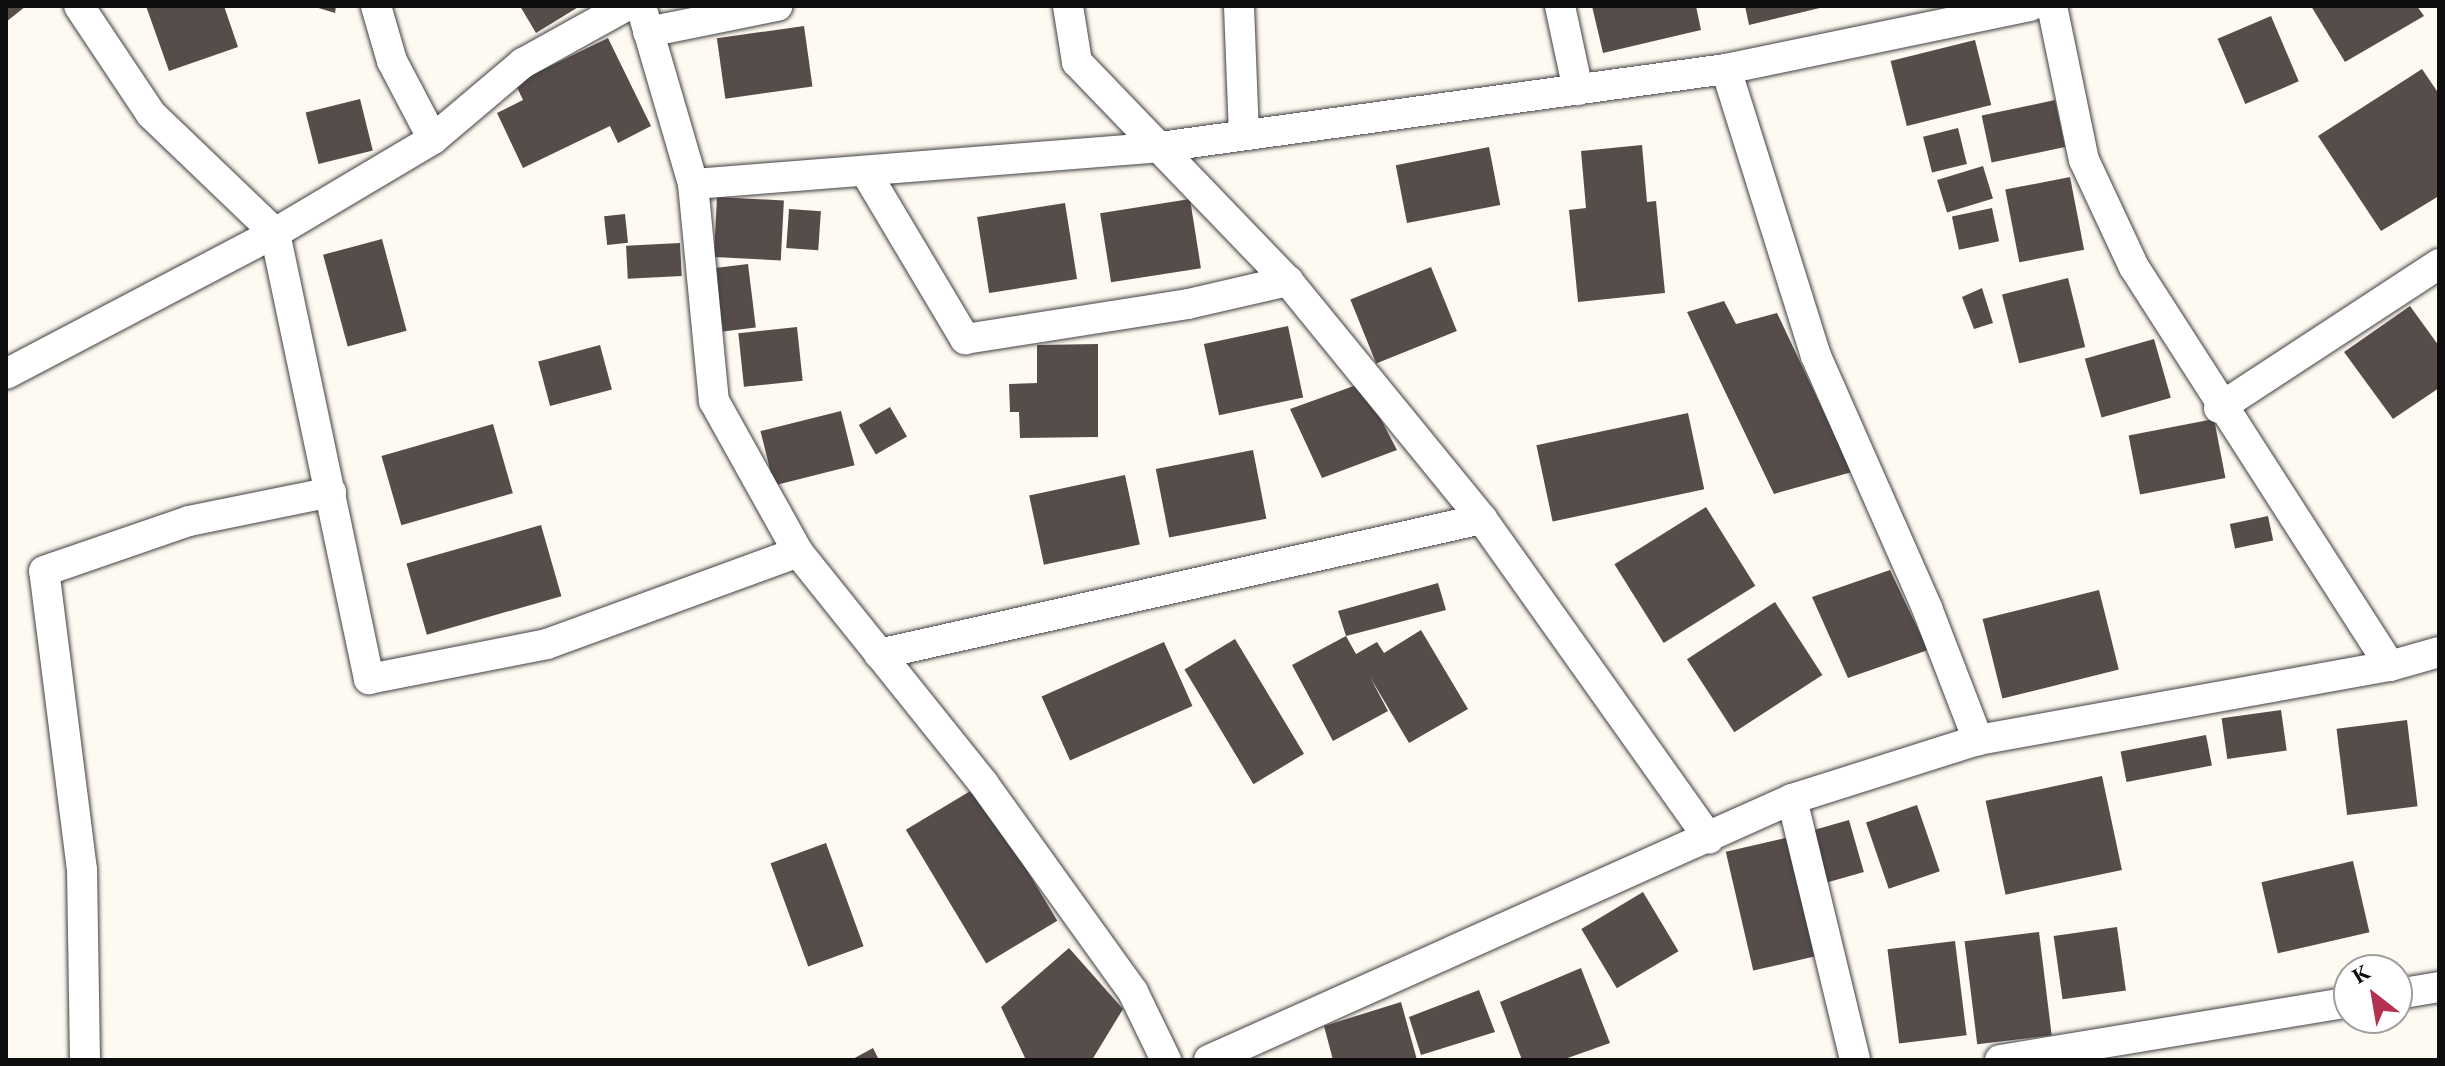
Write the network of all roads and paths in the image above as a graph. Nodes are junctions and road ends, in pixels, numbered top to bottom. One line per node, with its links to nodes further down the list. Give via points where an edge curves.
1 (79, 6): 18 (street, via 151,114)
2 (376, 6): 14 (street, via 392,61)
3 (626, 6): 14 (street, via 523,63)
4 (777, 6): 10 (street)
5 (1068, 6): 15 (street, via 1077,62)
6 (1239, 6): 13 (street)
7 (1560, 6): 12 (street)
8 (2031, 6): 11 (street)
9 (2052, 6): 22 (street, via 2084,160 2108,217)
10 (645, 19): 17 (street)
11 (1726, 69): 12 (street); 29 (street, via 1816,356 1927,608)
12 (1578, 90): 13 (street)
13 (1244, 135): 15 (street)
14 (433, 139): 18 (street)
15 (1160, 147): 16 (street); 20 (street)
16 (865, 171): 17 (street); 20 (street, via 965,339 1188,304)
17 (693, 184): 25 (street, via 714,401)
18 (275, 233): 21 (street); 23 (street)
19 (2439, 264): 22 (street)
20 (1288, 281): 24 (street)
21 (6, 374)
22 (2219, 408): 28 (street)
23 (331, 492): 25 (street, via 369,679 547,644); 35 (street, via 189,521 44,571 82,870)
24 (1482, 519): 27 (street); 31 (street)
25 (798, 552): 27 (street)
26 (2439, 652): 28 (street)
27 (879, 654): 36 (street, via 983,783 1133,992)
28 (2390, 666): 29 (street)
29 (1978, 740): 30 (street)
30 (1792, 799): 31 (street); 38 (street)
31 (1709, 839): 37 (street)
32 (2439, 987): 33 (street)
33 (2413, 991)
34 (2333, 1005): 39 (street)
35 (85, 1060)
36 (1166, 1060)
37 (1209, 1060)
38 (1855, 1060)
39 (2000, 1060)

